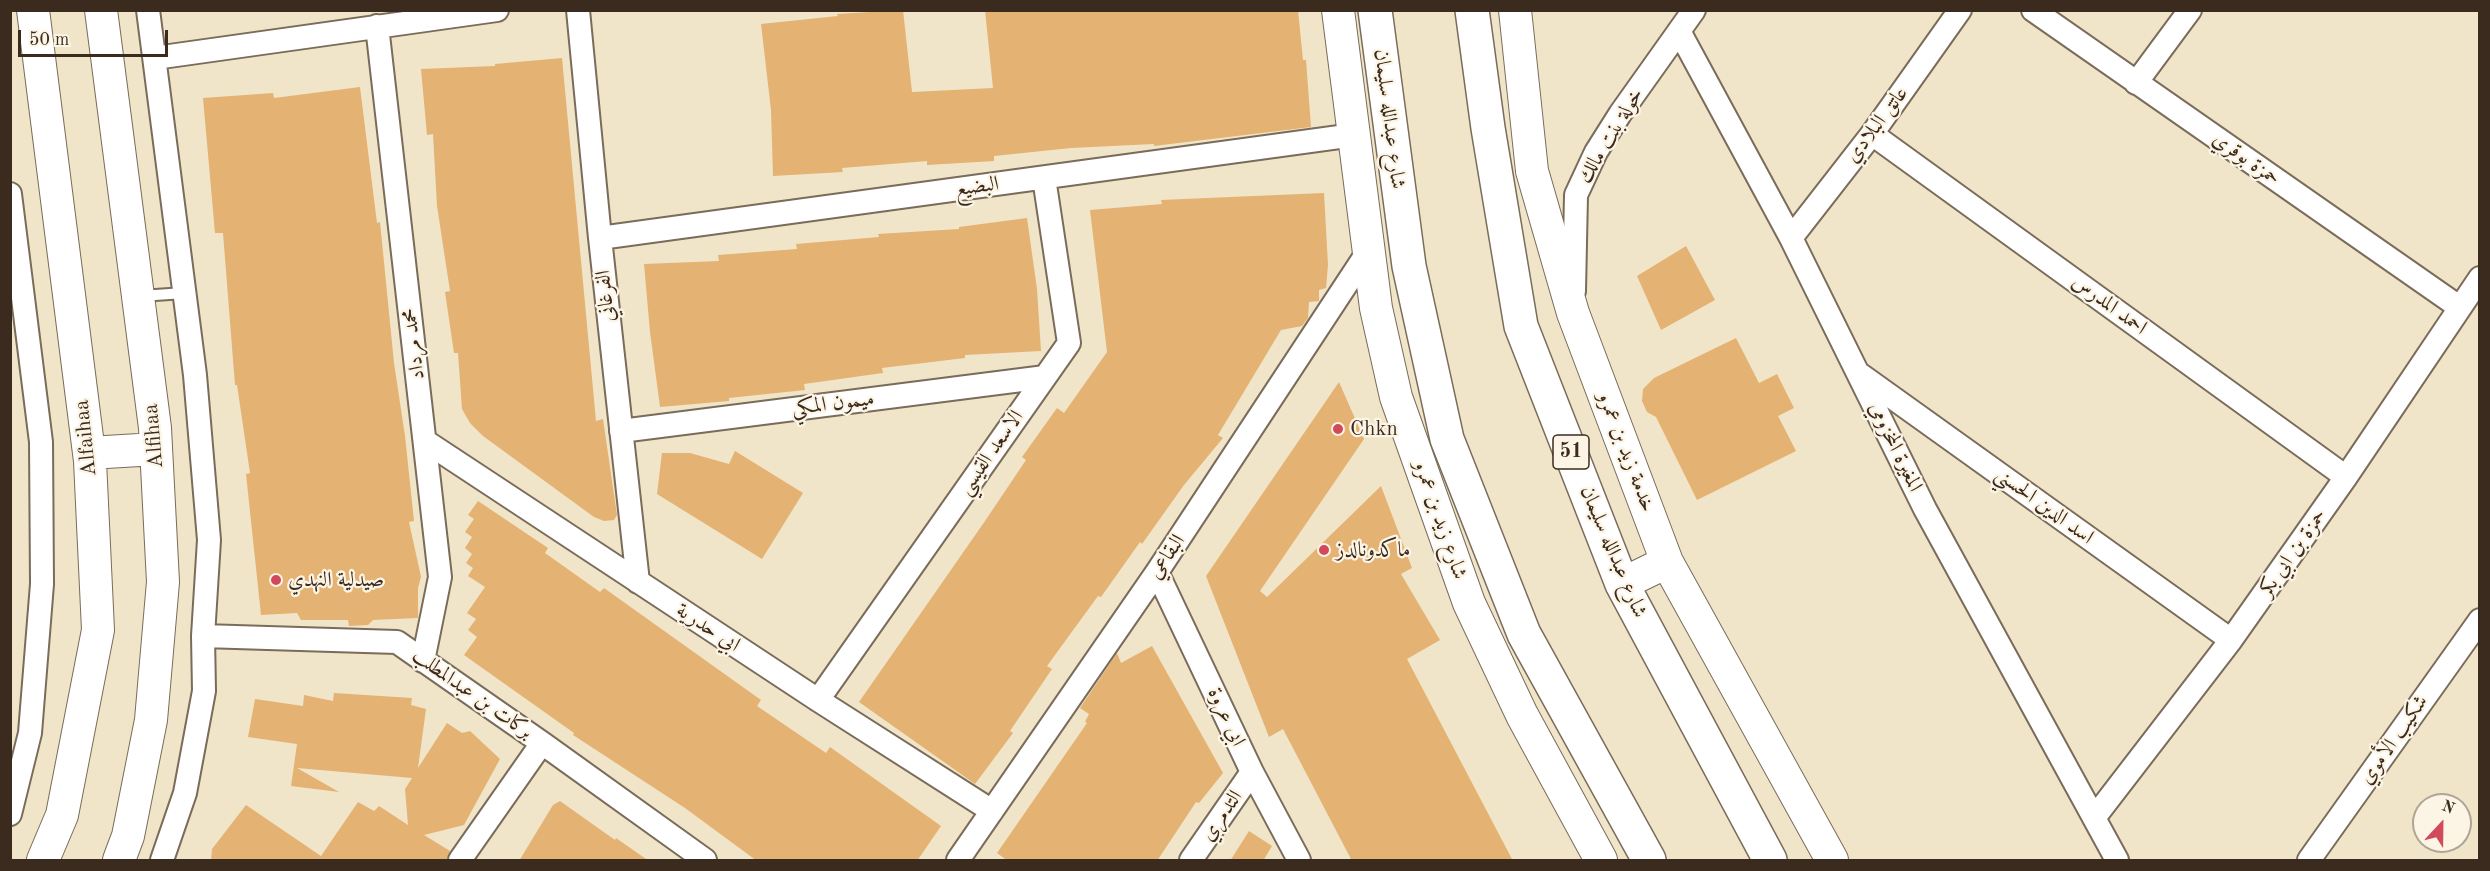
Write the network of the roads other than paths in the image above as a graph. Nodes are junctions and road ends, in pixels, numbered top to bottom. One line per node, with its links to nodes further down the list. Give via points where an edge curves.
1 (33, 10): 35 (main road, Alfaihaa)
2 (101, 10): 27 (main road, Alfihaa)
3 (148, 10): 16 (street)
4 (497, 10): 14 (street)
5 (578, 10): 23 (street, الفرغاني)
6 (1338, 10): 19 (main road, شارع زيد بن عمرو)
7 (1375, 10): 42 (main road, شارع عبدالله سليمان, via 1409,266 1448,439)
8 (1472, 10): 40 (main road, شارع عبدالله سليمان / 51, via 1521,326)
9 (1515, 10): 29 (main road, خدمة زيد بن عمرو, via 1532,171)
10 (1694, 10): 15 (street, خولة بنت مالك)
11 (1960, 10): 18 (street, عاتق البلادي)
12 (2033, 10): 17 (street, حمزة بوقري)
13 (2190, 10): 17 (street)
14 (377, 26): 16 (street); 33 (street, محمد مرداد)
15 (1679, 31): 22 (street, المغيرة المخزومي); 29 (street, خولة بنت مالك, via 1596,152 1576,195)
16 (155, 58): 26 (street)
17 (2136, 83): 28 (street, حمزة بوقري)
18 (1872, 134): 22 (street, عاتق البلادي); 36 (street, احمد المدرس)
19 (1354, 135): 20 (street, البضيع); 24 (main road, شارع زيد بن عمرو)
20 (1044, 178): 23 (street, البضيع); 31 (street, الاسعد القيسي, via 1069,343)
21 (10, 194): 51 (street, via 41,442 42,561 30,733)
22 (1791, 237): 30 (street, المغيرة المخزومي)
23 (600, 238): 32 (street, الفرغاني)
24 (1369, 250): 38 (street, البقاعي); 45 (main road, شارع زيد بن عمرو, via 1376,308 1396,397 1469,603)
25 (2480, 278): 28 (street, حمزة بن ابي بكر)
26 (184, 293): 27 (lane); 43 (street, via 209,540)
27 (138, 296): 34 (main road, Alfihaa)
28 (2459, 307): 36 (street, حمزة بن ابي بكر)
29 (1573, 314): 37 (main road, خدمة زيد بن عمرو)
30 (1857, 372): 44 (street, اسد الدين الحسني); 52 (street, المغيرة المخزومي, via 1925,509)
31 (1045, 377): 32 (street, ميمون المكي); 47 (street, الاسعد القيسي)
32 (621, 432): 39 (street, الفرغاني)
33 (425, 441): 39 (street, ابي حدرية); 46 (street, محمد مرداد, via 440,577)
34 (156, 449): 35 (main road); 55 (main road, Alfihaa, via 163,582 151,720)
35 (89, 453): 54 (main road, Alfaihaa, via 98,630 62,815)
36 (2346, 477): 44 (street, حمزة بن ابي بكر)
37 (1667, 562): 40 (main road); 64 (main road, خدمة زيد بن عمرو)
38 (1157, 572): 49 (street, ابي عروة); 50 (street, البقاعي)
39 (638, 582): 47 (street, ابي حدرية)
40 (1622, 584): 63 (main road, شارع عبدالله سليمان / 51)
41 (2480, 620): 66 (street, شكيب الأموي)
42 (1524, 634): 45 (main road); 62 (main road, شارع عبدالله سليمان)
43 (203, 636): 46 (street, بركات بن عبدالمطلب, via 397,642); 56 (street, via 204,691 184,793)
44 (2232, 640): 52 (street, حمزة بن ابي بكر)
45 (1492, 652): 61 (main road, شارع زيد بن عمرو)
46 (423, 661): 48 (street, بركات بن عبدالمطلب)
47 (818, 700): 50 (street, ابي حدرية)
48 (542, 743): 53 (street, بركات بن عبدالمطلب); 57 (street)
49 (1252, 772): 59 (street, التدمري); 60 (street, ابي عروة)
50 (992, 811): 58 (street, البقاعي)
51 (10, 814)
52 (2094, 818): 65 (street, المغيرة المخزومي)
53 (701, 859)
54 (44, 861)
55 (119, 861)
56 (162, 861)
57 (459, 861)
58 (958, 861)
59 (1191, 861)
60 (1299, 861)
61 (1601, 861)
62 (1649, 861)
63 (1770, 861)
64 (1832, 861)
65 (2117, 861)
66 (2309, 861)

